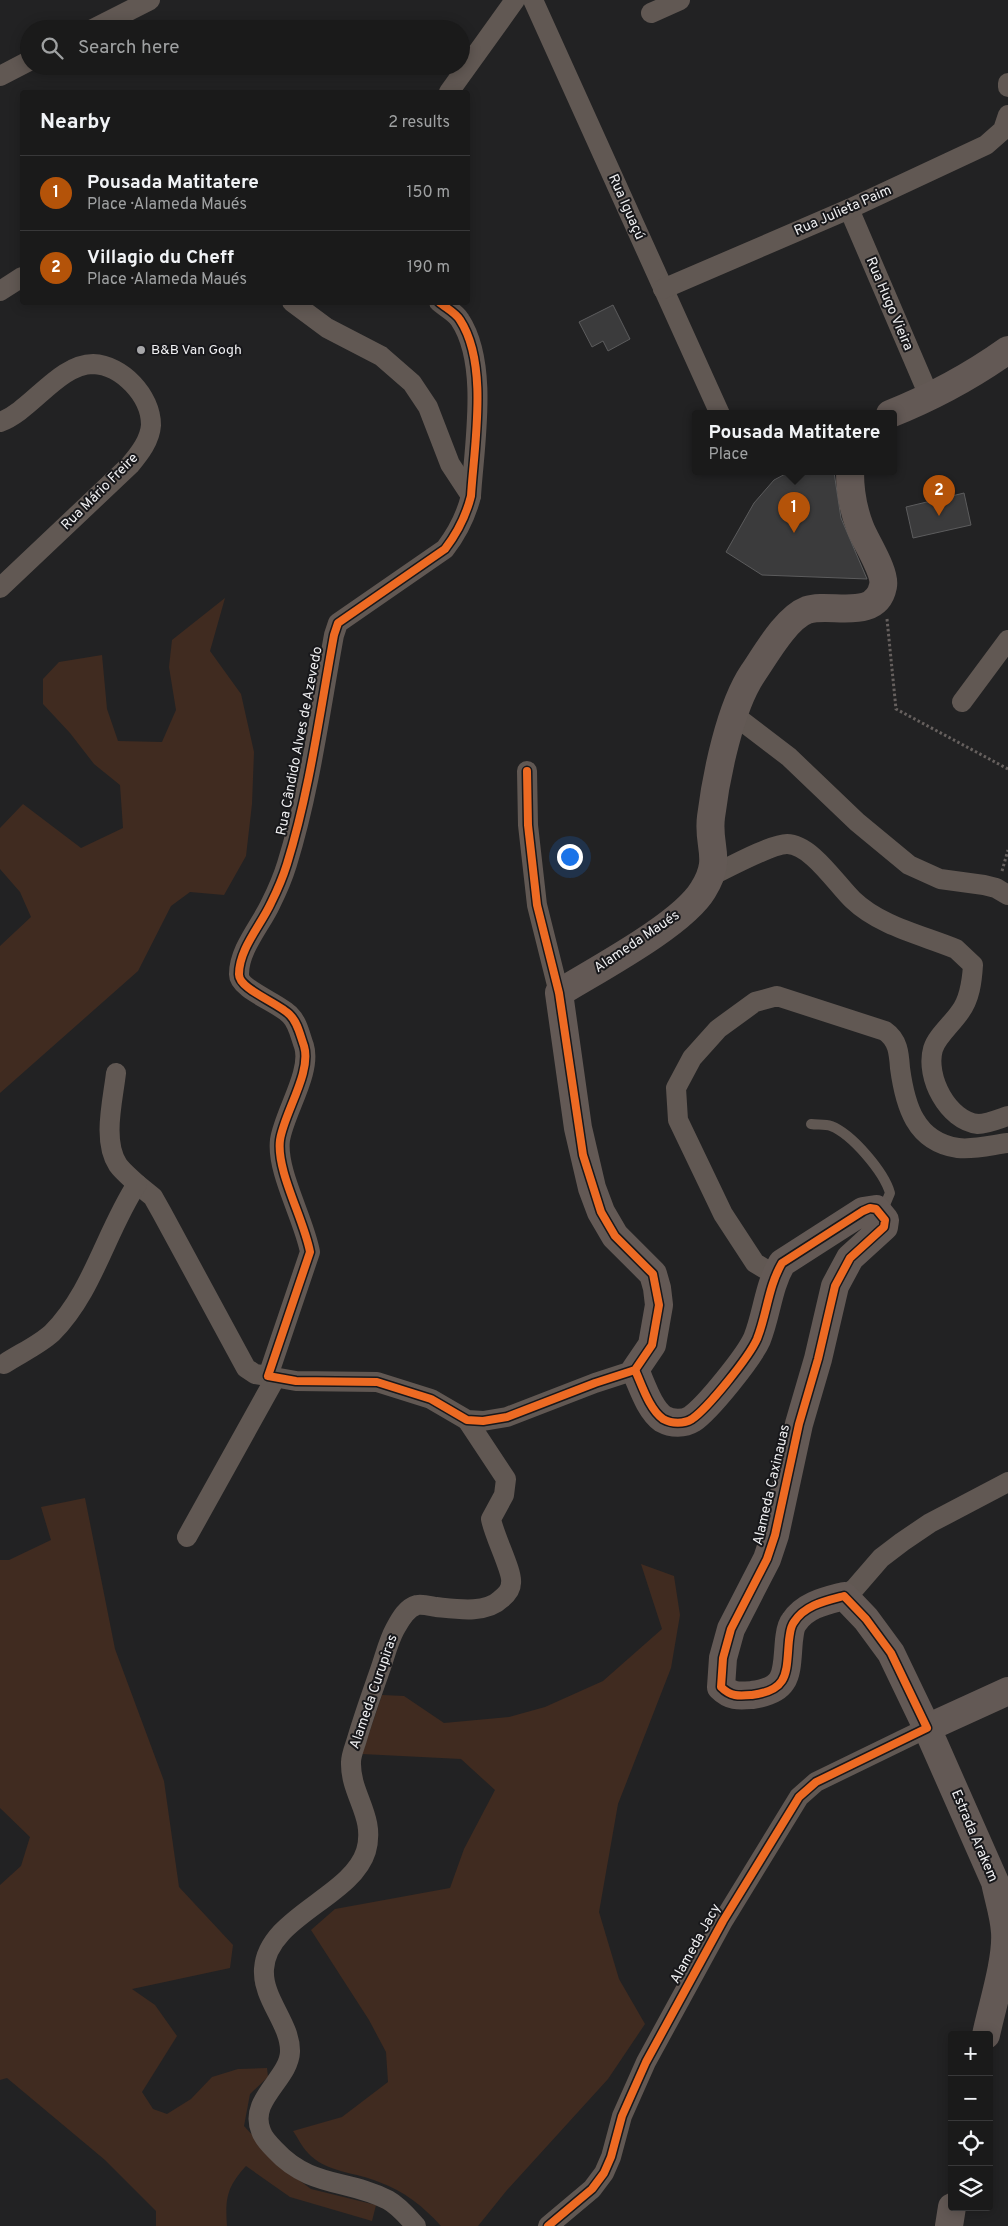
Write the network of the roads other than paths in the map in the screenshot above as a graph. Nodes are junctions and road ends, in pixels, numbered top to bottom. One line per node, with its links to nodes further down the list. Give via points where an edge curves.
1 (150, 0): 6 (street)
2 (515, 0): 7 (street)
3 (533, 0): 15 (street, Rua Iguaçú)
4 (680, 0): 5 (street)
5 (651, 13)
6 (111, 20)
7 (470, 63)
8 (20, 66): 10 (street)
9 (461, 75): 11 (street)
10 (0, 76)
11 (450, 90)
12 (1008, 115): 13 (street, Rua Julieta Paim, via 1003,130 986,145)
13 (849, 209): 15 (street, Rua Julieta Paim); 20 (street, Rua Hugo Vieira)
14 (20, 278): 16 (street)
15 (663, 289): 21 (street, Rua Iguaçú)
16 (0, 291)
17 (296, 305): 25 (street, via 327,328 380,356 412,383 428,407 446,456)
18 (444, 305): 25 (street, Rua Cândido Alves de Azevedo, via 460,319 473,357 478,391)
19 (1008, 350): 20 (street, via 973,375)
20 (930, 398): 22 (street)
21 (718, 410)
22 (897, 411)
23 (0, 422): 26 (street, Rua Mário Freire, via 16,415 74,369 92,364 117,372 136,388 150,410 151,426 146,442 130,465)
24 (850, 475): 29 (street, Alameda Maués, via 850,496 883,579 879,596 871,604 857,609 806,610 788,625 751,676)
25 (471, 496): 43 (street, Rua Cândido Alves de Azevedo, via 462,524 445,549 338,623 300,816 286,866 272,901 245,951 239,971 239,979 244,986 291,1016 305,1049 301,1075 280,1140 281,1161 310,1252)
26 (0, 588)
27 (1008, 640): 28 (street)
28 (962, 702)
29 (734, 715): 31 (street, Alameda Maués, via 720,767 711,820 715,852); 32 (street, via 789,757 856,822 909,865 940,879 984,885)
30 (527, 771): 33 (street, via 528,826 536,905)
31 (710, 877): 33 (street, Alameda Maués, via 702,891 677,917); 35 (street, via 779,845 796,845 826,868 852,900 868,913 964,954 974,965 972,980 962,1011 933,1048 935,1082 953,1111 967,1120 979,1124)
32 (1008, 896)
33 (559, 993): 42 (street, via 578,1128 592,1188 615,1236 653,1274 657,1288 659,1305 652,1345)
34 (116, 1073): 38 (street, via 111,1117 113,1155)
35 (1008, 1116)
36 (811, 1124): 39 (lane, via 830,1126 846,1134 879,1169 890,1193)
37 (1008, 1143): 40 (street, via 958,1148 925,1133 912,1119 896,1043 885,1031 777,996 755,1002 718,1029 692,1058 676,1088 678,1120 698,1165 738,1238 755,1262)
38 (137, 1184): 41 (street, via 116,1220 77,1303 50,1334); 43 (street, via 153,1197 246,1368 254,1374)
39 (882, 1220): 40 (street, via 870,1208 863,1211 782,1263); 47 (street, Alameda Caxinauas, via 850,1258 835,1286 799,1424 776,1535 731,1629 723,1658 721,1687 737,1697 768,1692 780,1686 786,1670 793,1623 807,1608)
40 (775, 1275): 42 (street, via 756,1340 734,1372 692,1419 679,1424 658,1414)
41 (4, 1364)
42 (635, 1370): 44 (street, via 507,1417)
43 (272, 1377): 44 (street, via 296,1381 377,1382 431,1399); 46 (street, Rua Cândido Alves de Azevedo)
44 (467, 1420): 52 (street, Alameda Curupiras, via 506,1479 504,1495 491,1520 512,1584 496,1605 479,1609 419,1604 404,1615 388,1643 351,1761 356,1791 369,1824 365,1854 340,1885 299,1916 280,1936 267,1955 264,1969 265,1985 290,2052 285,2067 266,2096 259,2121 261,2131 283,2158 296,2168 314,2178 366,2191 391,2202)
45 (1008, 1482): 47 (street, via 930,1523 902,1542 881,1558)
46 (187, 1537)
47 (844, 1596): 49 (street, via 866,1618 891,1653)
48 (1008, 1691): 49 (street)
49 (927, 1728): 50 (street, Estrada Arakem, via 995,1882 1001,1908 1005,1932 1003,1953); 53 (street, Alameda Jacy, via 816,1782 799,1797 723,1921 646,2062 622,2116 604,2173 592,2189)
50 (987, 2031)
51 (951, 2211): 54 (street)
52 (416, 2226)
53 (548, 2226)
54 (949, 2226)

